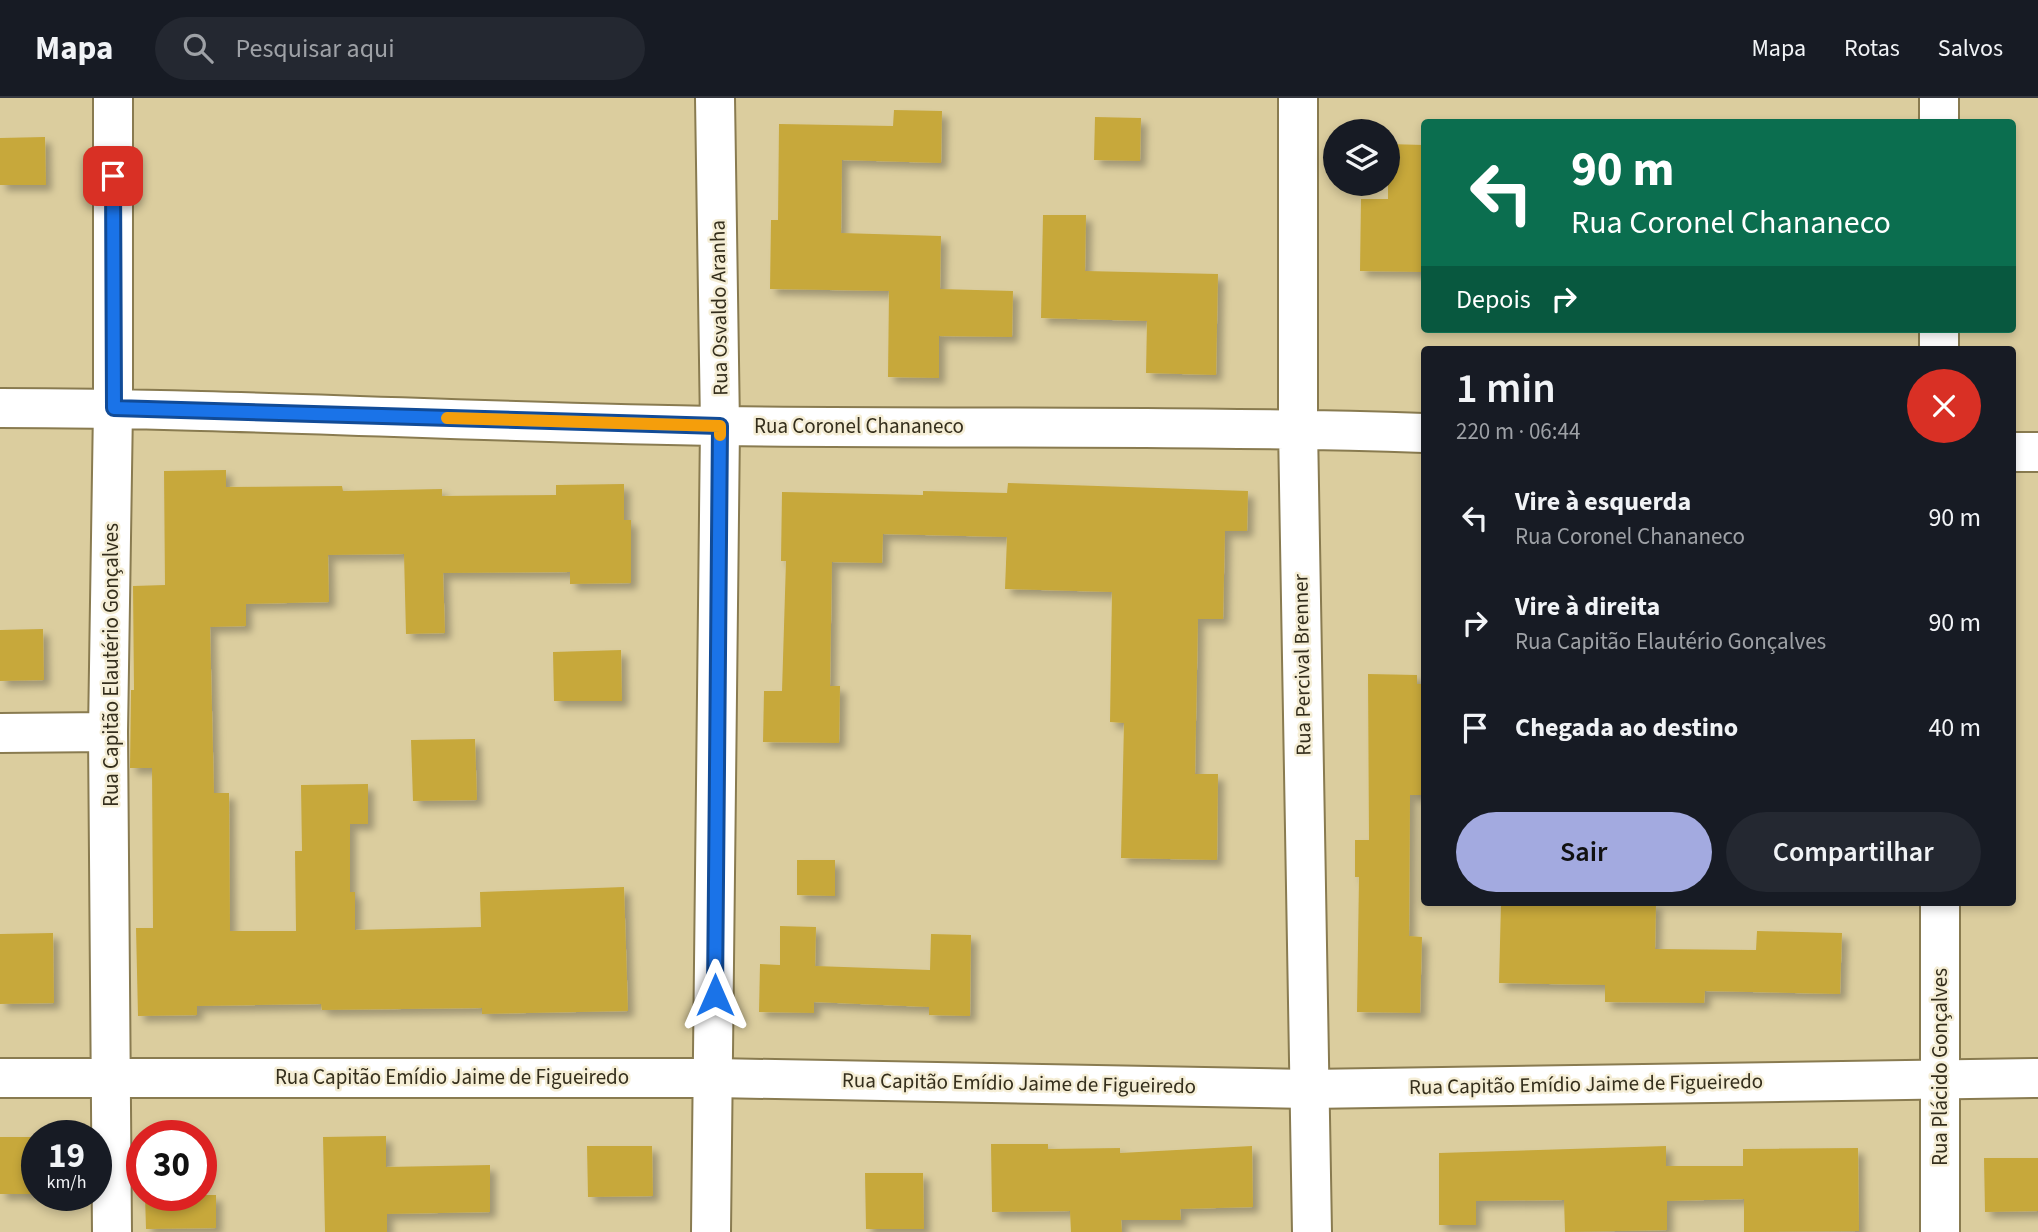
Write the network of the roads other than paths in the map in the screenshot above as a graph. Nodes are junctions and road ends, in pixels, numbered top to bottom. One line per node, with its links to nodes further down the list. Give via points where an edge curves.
1 (113, 98): 7 (street, Rua Capitão Elautério Gonçalves)
2 (715, 98): 8 (street, Rua Osvaldo Aranha)
3 (1298, 98): 9 (street, Rua Percival Brenner)
4 (1939, 98): 5 (street)
5 (1939, 119)
6 (0, 408): 7 (street, Rua Coronel Chananeco)
7 (114, 408): 8 (street, Rua Coronel Chananeco); 13 (street, Rua Capitão Elautério Gonçalves)
8 (720, 426): 9 (street, Rua Coronel Chananeco); 19 (street, Rua Osvaldo Aranha)
9 (1298, 428): 10 (street, Rua Coronel Chananeco); 21 (street, Rua Percival Brenner)
10 (1421, 433)
11 (2016, 452): 12 (street)
12 (2038, 452)
13 (108, 732): 14 (street); 16 (street, Rua Capitão Elautério Gonçalves)
14 (0, 733)
15 (1940, 906): 17 (street, Rua Plácido Gonçalves)
16 (113, 1077): 18 (street, Rua Capitão Emídio Jaime de Figueiredo); 19 (street, Rua Capitão Emídio Jaime de Figueiredo); 22 (street, Rua Capitão Elautério Gonçalves)
17 (1941, 1077): 20 (street, Rua Capitão Emídio Jaime de Figueiredo); 21 (street, Rua Capitão Emídio Jaime de Figueiredo); 25 (street, Rua Plácido Gonçalves)
18 (0, 1078)
19 (715, 1078): 21 (street, Rua Capitão Emídio Jaime de Figueiredo); 23 (street, Rua Osvaldo Aranha)
20 (2038, 1078)
21 (1308, 1088): 24 (street, Rua Percival Brenner)
22 (112, 1232)
23 (711, 1232)
24 (1312, 1232)
25 (1940, 1232)

